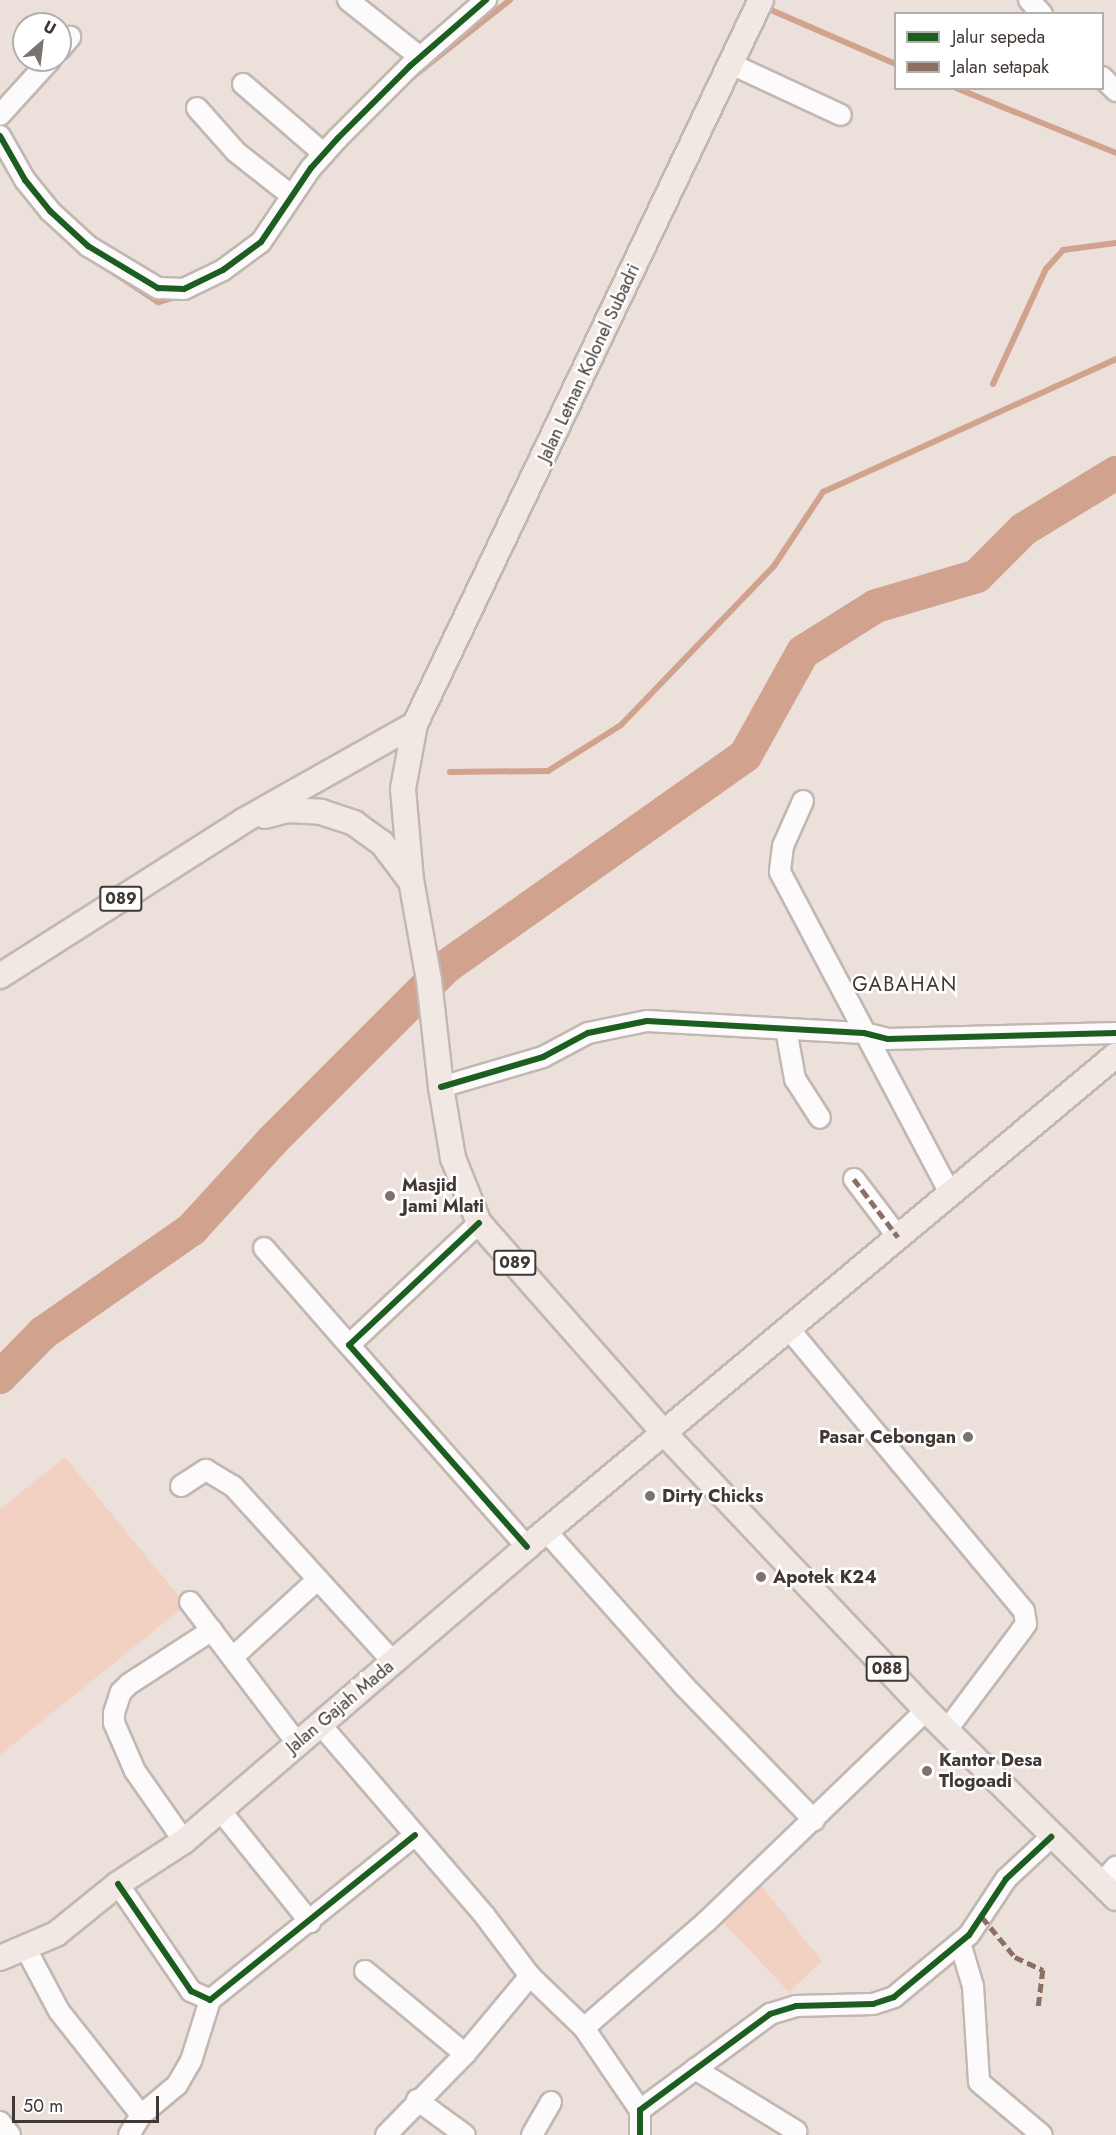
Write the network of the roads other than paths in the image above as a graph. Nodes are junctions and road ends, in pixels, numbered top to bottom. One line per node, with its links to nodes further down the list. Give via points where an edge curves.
1 (348, 0): 4 (street)
2 (486, 0): 4 (street)
3 (761, 0): 5 (main road, Jalan Letnan Kolonel Subadri)
4 (420, 57): 14 (street)
5 (731, 64): 11 (street); 16 (main road, Jalan Letnan Kolonel Subadri)
6 (39, 72): 12 (street)
7 (1104, 79): 9 (street)
8 (243, 84): 14 (street)
9 (1116, 91)
10 (197, 108): 15 (street, via 236,152)
11 (841, 115)
12 (0, 116)
13 (0, 136): 15 (street, via 25,180 50,211 88,246 158,288 184,289 223,270 261,242)
14 (324, 154): 15 (street)
15 (292, 196)
16 (415, 724): 18 (main road); 19 (main road, Jalan Letnan Kolonel Subadri, via 404,789)
17 (803, 801): 22 (street, via 783,846 780,872)
18 (243, 821): 19 (main road, 089, via 288,810 321,812 354,824 382,843); 20 (main road, 089)
19 (411, 880): 25 (main road, 089, via 429,980)
20 (0, 976)
21 (786, 1029): 22 (street); 25 (street, via 647,1021 588,1033 543,1057); 26 (street, via 795,1079)
22 (864, 1033): 23 (street, via 888,1039); 28 (street)
23 (1116, 1033)
24 (1116, 1054): 28 (main road, Jalan Gajah Mada)
25 (441, 1087): 29 (main road, 089, via 453,1158)
26 (820, 1118)
27 (854, 1179): 30 (street)
28 (950, 1193): 30 (main road, Jalan Gajah Mada)
29 (479, 1223): 33 (street); 34 (main road, 089)
30 (898, 1237): 32 (main road, Jalan Gajah Mada)
31 (264, 1248): 33 (street)
32 (789, 1329): 34 (main road, Jalan Gajah Mada); 45 (street, via 1024,1611 1026,1624)
33 (349, 1345): 37 (street)
34 (664, 1433): 36 (main road, Jalan Gajah Mada); 43 (main road, 088)
35 (181, 1486): 38 (street, via 200,1472 220,1476)
36 (546, 1531): 37 (main road, Jalan Gajah Mada); 48 (street, via 684,1686)
37 (528, 1546): 42 (main road, Jalan Gajah Mada)
38 (318, 1579): 41 (street); 42 (street)
39 (190, 1602): 40 (street)
40 (212, 1630): 41 (street); 51 (street, via 129,1684 121,1692 114,1713 114,1723 135,1771)
41 (233, 1657): 46 (street)
42 (393, 1662): 44 (main road, Jalan Gajah Mada)
43 (926, 1710): 45 (main road, 088); 48 (street)
44 (320, 1724): 46 (main road, Jalan Gajah Mada); 49 (street)
45 (946, 1731): 50 (main road, 088)
46 (297, 1743): 47 (main road, Jalan Gajah Mada)
47 (220, 1810): 51 (main road, Jalan Gajah Mada); 54 (street)
48 (814, 1820): 61 (street, via 708,1921)
49 (415, 1835): 54 (street); 59 (street)
50 (1051, 1837): 52 (main road, 088); 55 (street, via 1006,1879)
51 (184, 1841): 53 (main road, Jalan Gajah Mada)
52 (1111, 1883)
53 (118, 1884): 56 (main road, Jalan Gajah Mada, via 56,1934); 60 (street, via 191,1990)
54 (310, 1922): 60 (street)
55 (960, 1943): 63 (street, via 894,1997 873,2004 796,2006 770,2014); 75 (street, via 973,1986 979,2082)
56 (26, 1949): 57 (main road, Jalan Gajah Mada); 68 (street, via 59,2011)
57 (0, 1958)
58 (365, 1971): 62 (street)
59 (530, 1976): 61 (street); 62 (street)
60 (210, 2000): 68 (street, via 190,2061 177,2085)
61 (584, 2028): 66 (street)
62 (465, 2054): 64 (street)
63 (695, 2070): 66 (street); 69 (street)
64 (417, 2100): 71 (street); 72 (street)
65 (551, 2102): 73 (street)
66 (640, 2110): 74 (street)
67 (0, 2122): 70 (street)
68 (139, 2127)
69 (796, 2131)
70 (10, 2135)
71 (386, 2135)
72 (465, 2135)
73 (532, 2135)
74 (640, 2135)
75 (1042, 2135)

